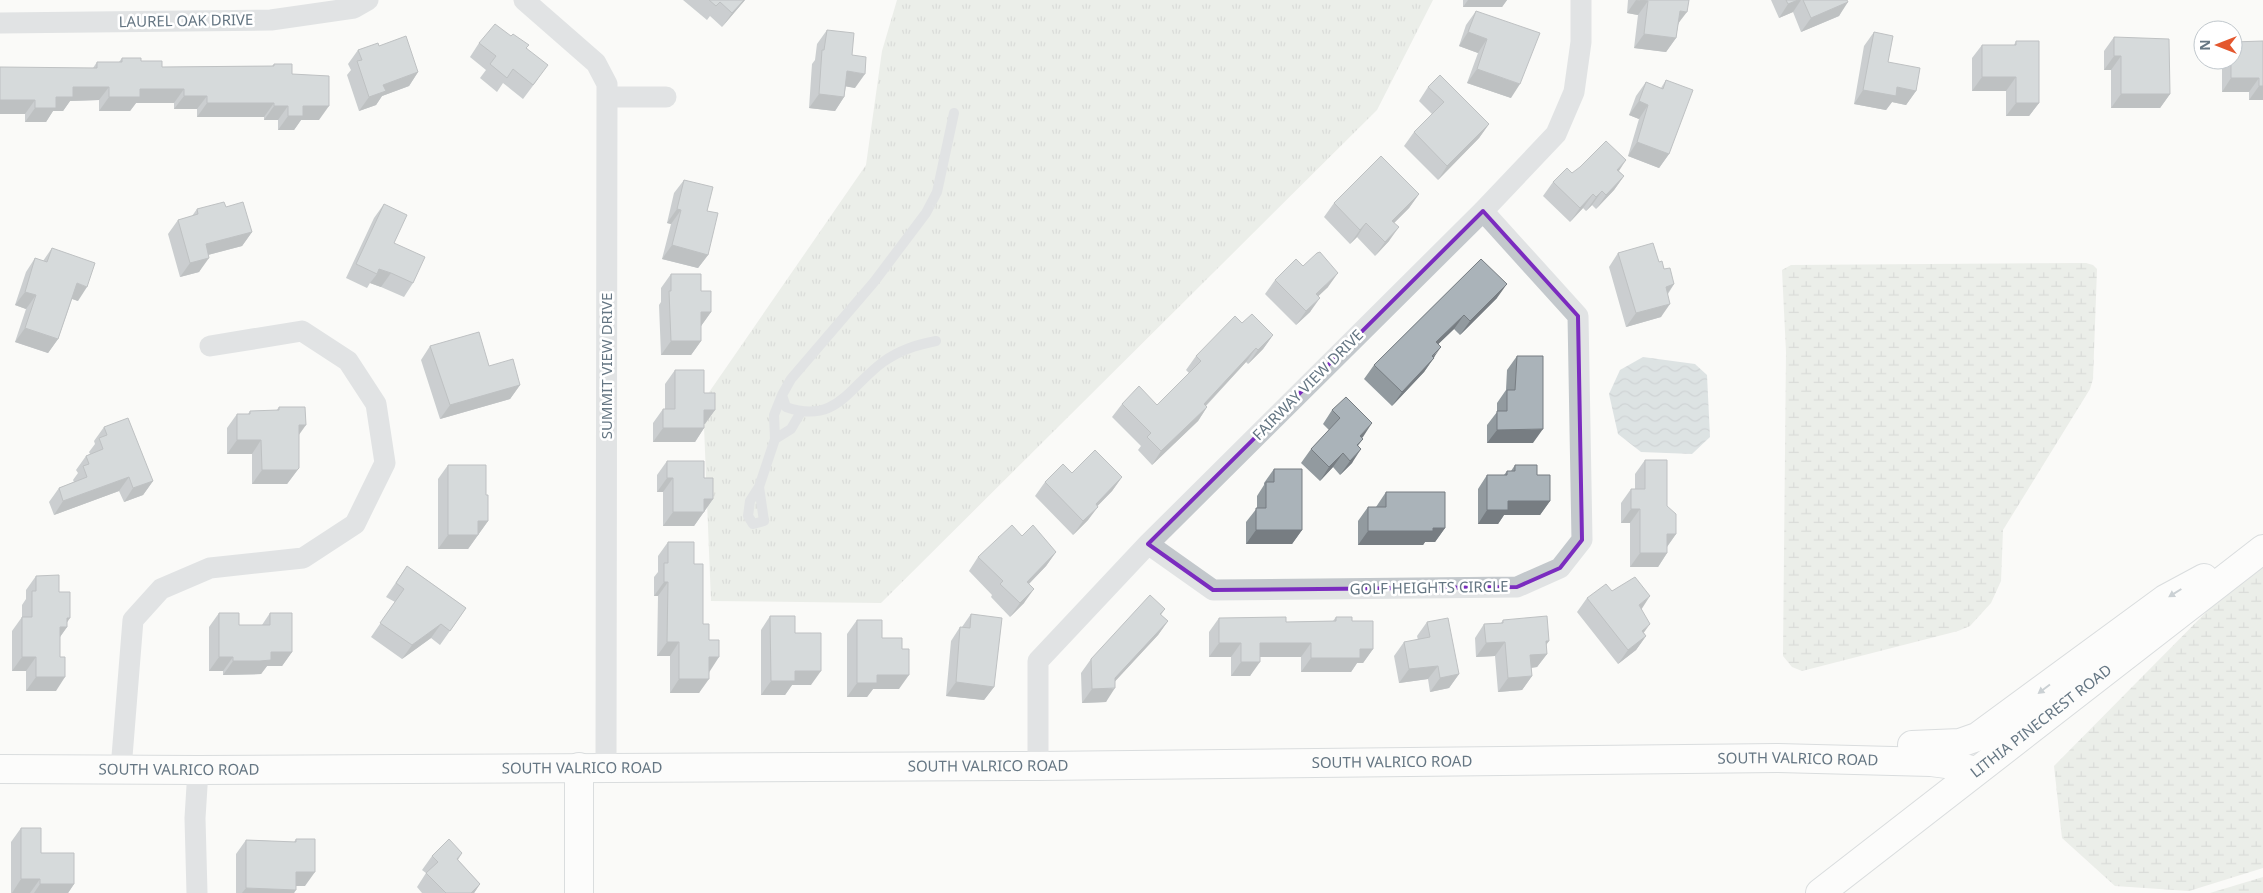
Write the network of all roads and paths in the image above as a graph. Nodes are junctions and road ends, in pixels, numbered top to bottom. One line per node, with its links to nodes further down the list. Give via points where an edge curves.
1 (368, 0): 4 (street, LAUREL OAK DRIVE, via 354,8 271,20)
2 (524, 0): 5 (street, SUMMIT VIEW DRIVE, via 596,63 607,84)
3 (1580, 0): 8 (street, FAIRWAY VIEW DRIVE, via 1581,42 1574,92 1556,134)
4 (0, 23)
5 (607, 97): 6 (street); 21 (street, SUMMIT VIEW DRIVE)
6 (666, 97)
7 (954, 113): 11 (lane, via 937,192 926,213 879,276 790,379)
8 (1483, 211): 15 (street, FAIRWAY VIEW DRIVE); 15 (street, GOLF HEIGHTS CIRCLE, via 1578,316 1582,540 1560,568 1517,586 1213,590)
9 (936, 341): 12 (lane, via 907,348 883,362 840,403 823,410)
10 (210, 346): 23 (street, via 302,331 318,341 348,362 376,404 385,463 355,524 303,558 210,568 161,589 133,620)
11 (782, 395): 12 (lane, via 786,407); 13 (lane, via 774,415)
12 (801, 412): 13 (lane, via 790,430)
13 (775, 439): 14 (lane)
14 (759, 487)
15 (1148, 544): 19 (street, FAIRWAY VIEW DRIVE, via 1038,661)
16 (2263, 548): 17 (street, LITHIA PINECREST ROAD)
17 (2237, 569): 18 (street, one-way to 18, via 2194,582 2165,599 1992,728 1969,741 1946,745 1811,751); 25 (street, LITHIA PINECREST ROAD)
18 (1777, 758): 19 (street, SOUTH VALRICO ROAD); 25 (street, SOUTH VALRICO ROAD, via 1931,762)
19 (1038, 766): 21 (street, SOUTH VALRICO ROAD)
20 (579, 767): 21 (street, SOUTH VALRICO ROAD); 24 (street, SOUTH VALRICO ROAD); 27 (street)
21 (606, 767)
22 (0, 769): 23 (street, SOUTH VALRICO ROAD)
23 (121, 769): 24 (street, SOUTH VALRICO ROAD)
24 (198, 770): 26 (street)
25 (1975, 771): 28 (street, LITHIA PINECREST ROAD)
26 (197, 893)
27 (579, 893)
28 (1820, 893)

